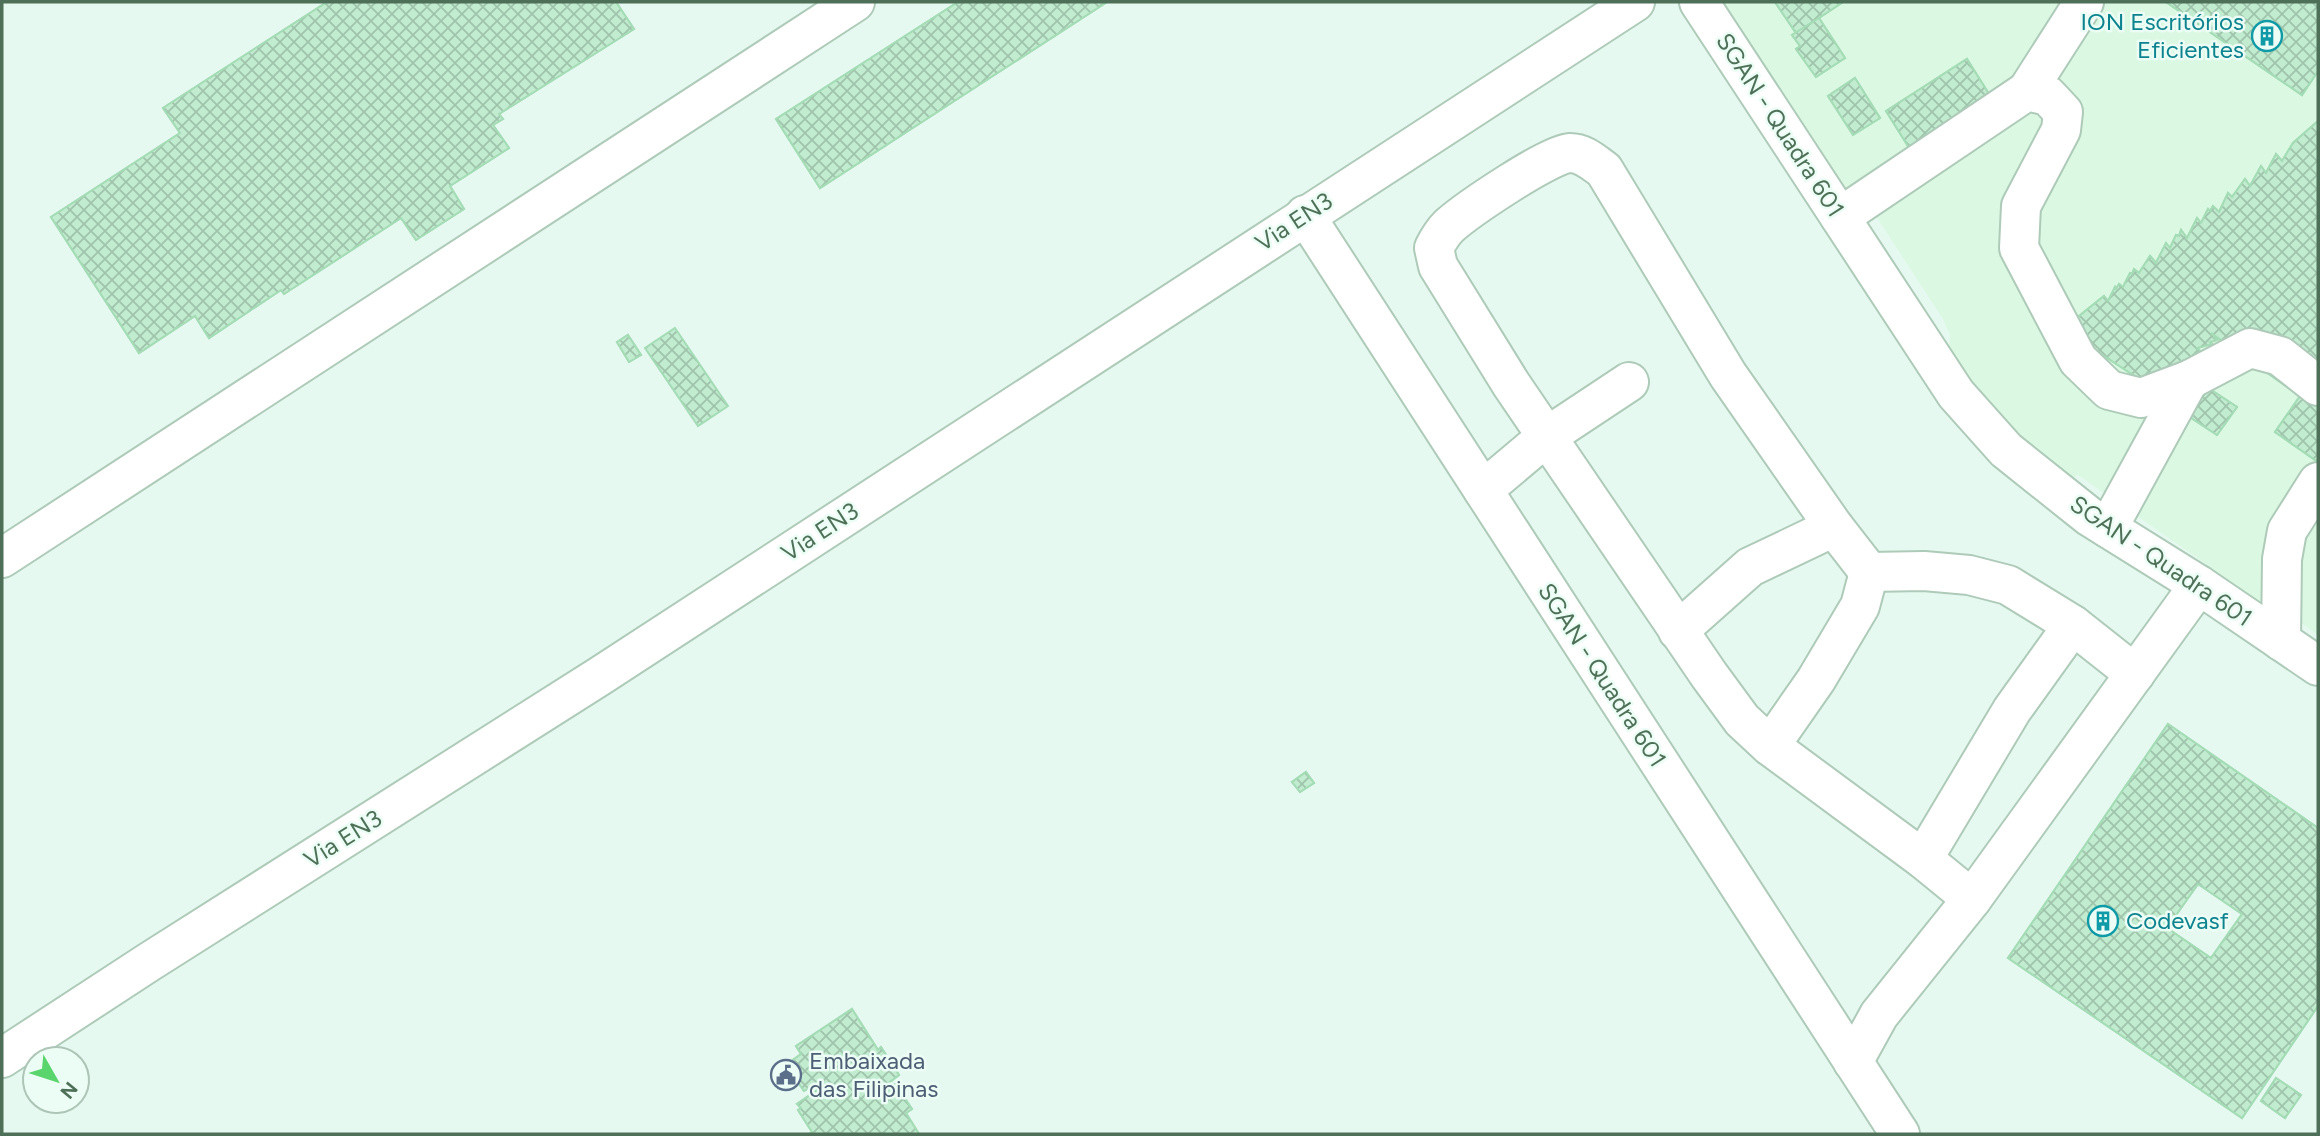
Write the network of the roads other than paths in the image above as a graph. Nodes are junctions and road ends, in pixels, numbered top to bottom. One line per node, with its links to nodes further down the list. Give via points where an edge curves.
1 (855, 2): 16 (street)
2 (1635, 2): 6 (street, Via EN3)
3 (1699, 2): 7 (street, SGAN - Quadra 601)
4 (2084, 2): 5 (street)
5 (2027, 90): 7 (street); 8 (street, via 2048,96 2063,112 2062,131 2021,206 2019,248 2078,360 2109,390 2141,398)
6 (1305, 215): 13 (street, SGAN - Quadra 601); 27 (street, Via EN3, via 600,676)
7 (1840, 217): 15 (street, SGAN - Quadra 601, via 1956,394 2006,450)
8 (2189, 380): 10 (street, via 2250,348 2280,356); 15 (street)
9 (1629, 382): 11 (street)
10 (2318, 386)
11 (1546, 437): 13 (street); 14 (street, via 1438,266 1434,248 1451,225 1505,187 1556,156 1570,153 1582,155 1604,170 1728,375); 20 (street)
12 (2318, 482): 21 (street, via 2287,531)
13 (1483, 490): 28 (street, SGAN - Quadra 601)
14 (1834, 527): 17 (street); 20 (street, via 1750,567)
15 (2108, 528): 18 (street, SGAN - Quadra 601)
16 (2, 558)
17 (1869, 572): 19 (street, via 1969,575 2008,586); 24 (street, via 1860,606)
18 (2199, 585): 21 (street, SGAN - Quadra 601); 23 (street)
19 (2073, 625): 23 (street); 25 (street, via 2012,710)
20 (1678, 631): 24 (street, via 1742,720)
21 (2281, 641): 22 (street, SGAN - Quadra 601)
22 (2318, 666)
23 (2135, 674): 26 (street)
24 (1770, 746): 25 (street)
25 (1923, 859): 26 (street)
26 (1972, 899): 28 (street, via 1878,1014)
27 (2, 1058)
28 (1853, 1062): 29 (street, SGAN - Quadra 601)
29 (1900, 1134)

